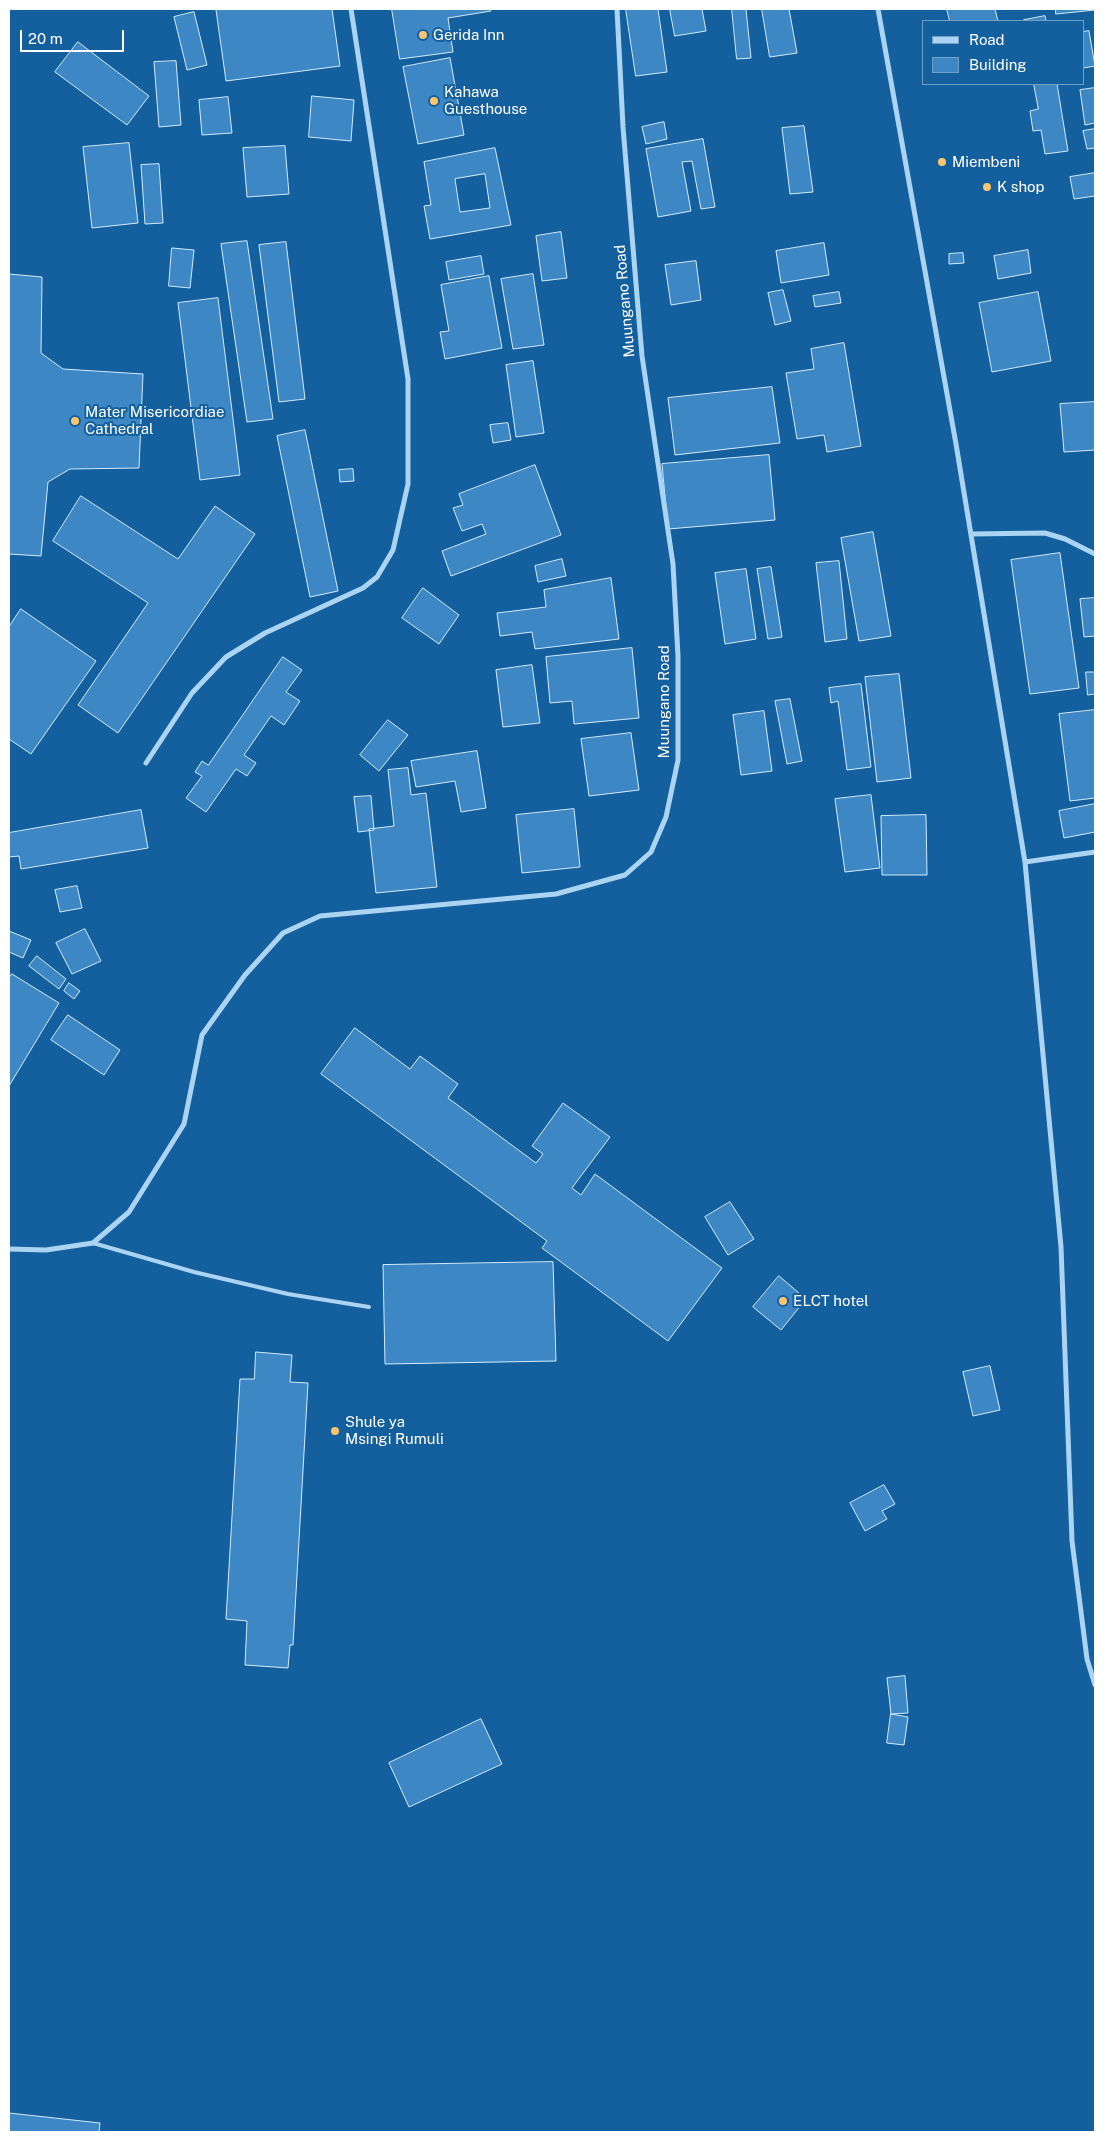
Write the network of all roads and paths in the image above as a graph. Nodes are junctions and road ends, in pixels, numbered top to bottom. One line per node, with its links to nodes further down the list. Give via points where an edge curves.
1 (352, 9): 6 (street, via 408,379 408,484 393,550 377,577 363,588 265,633 226,657 192,693)
2 (617, 9): 9 (street, Muungano Road, via 642,356 673,564 678,656 678,760 666,818 651,852 625,876 556,894 320,916 283,933 245,975 202,1035 184,1124 129,1212)
3 (878, 9): 4 (street)
4 (971, 534): 5 (street, via 1045,533 1065,538); 8 (street)
5 (1095, 554)
6 (146, 763)
7 (1095, 852): 8 (street)
8 (1025, 862): 12 (street, via 1061,1247 1072,1541 1087,1659)
9 (93, 1244): 10 (street, via 46,1250); 11 (lane, via 288,1294)
10 (9, 1249)
11 (369, 1306)
12 (1095, 1685)

